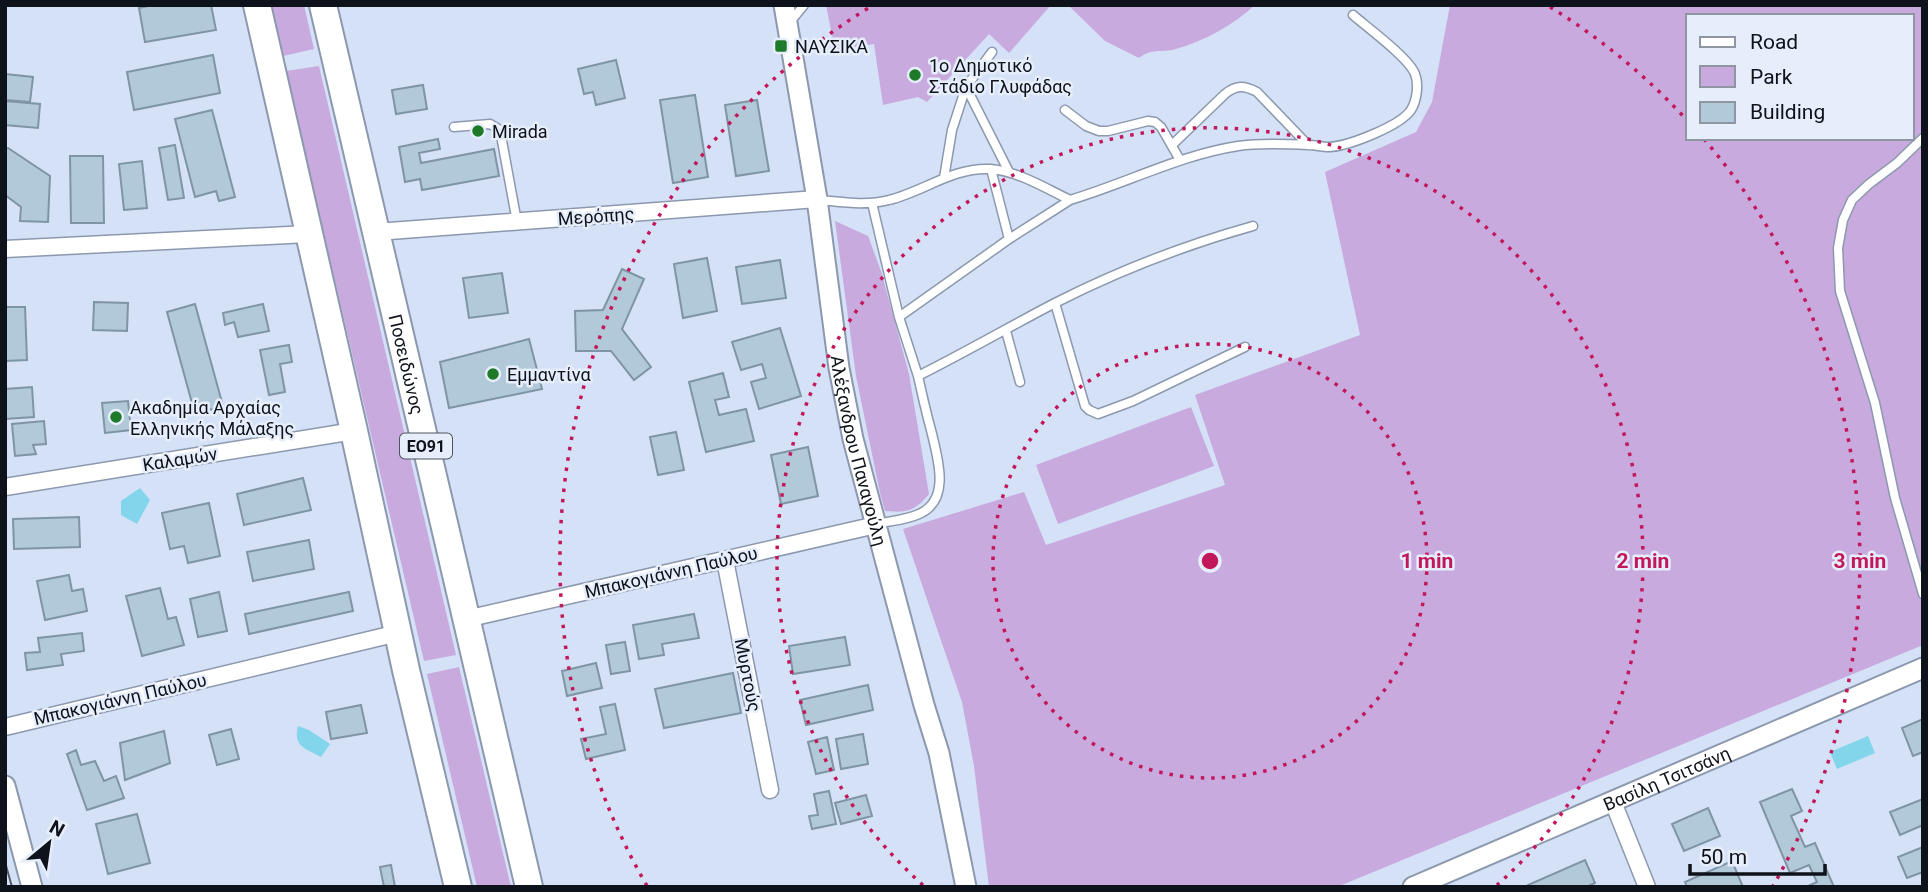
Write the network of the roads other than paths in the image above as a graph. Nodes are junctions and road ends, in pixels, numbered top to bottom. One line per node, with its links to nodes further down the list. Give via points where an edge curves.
1 (257, 5): 24 (highway)
2 (324, 5): 23 (highway, Ποσειδώνος / ΕΟ91)
3 (785, 5): 6 (street, Αλέξανδρου Παναγούλη)
4 (804, 5): 6 (lane)
5 (1353, 15): 13 (lane, via 1415,72 1416,99 1402,119 1366,138 1330,147)
6 (787, 25): 18 (street, Αλέξανδρου Παναγούλη)
7 (992, 52): 8 (lane)
8 (966, 87): 16 (lane); 17 (lane)
9 (1065, 110): 12 (lane, via 1100,131 1153,121)
10 (454, 127): 21 (lane, via 490,124 500,131)
11 (1923, 138): 37 (lane, via 1852,200 1838,248 1840,291 1875,403 1895,498)
12 (1172, 145): 13 (lane, via 1225,94 1240,86 1257,92); 14 (lane)
13 (1308, 145): 14 (lane, via 1240,145)
14 (1180, 160): 19 (lane)
15 (991, 169): 16 (lane); 17 (lane); 25 (lane)
16 (1009, 172): 19 (lane)
17 (944, 178): 20 (lane)
18 (817, 200): 20 (lane); 21 (street, Μερόπης); 35 (street, Αλέξανδρου Παναγούλη, via 839,368)
19 (1070, 200): 25 (lane)
20 (872, 203): 28 (lane)
21 (517, 222): 23 (street, Μερόπης)
22 (1253, 226): 27 (lane, via 1148,261)
23 (376, 232): 38 (highway, Ποσειδώνος / ΕΟ91)
24 (308, 234): 26 (street); 33 (highway)
25 (1009, 239): 28 (lane)
26 (5, 249)
27 (1055, 303): 29 (lane); 30 (lane, via 1085,406 1098,414)
28 (899, 317): 31 (lane)
29 (1006, 331): 31 (lane); 32 (lane)
30 (1245, 347)
31 (918, 376): 35 (lane, via 939,464 936,497 919,514)
32 (1020, 382)
33 (354, 431): 34 (street, Καλαμών); 39 (highway)
34 (5, 487)
35 (876, 524): 36 (street, Μπακογιάννη Παύλου); 48 (street, Αλέξανδρου Παναγούλη, via 939,753)
36 (725, 560): 38 (street, Μπακογιάννη Παύλου); 43 (street, Μυρτούς)
37 (1923, 594)
38 (466, 619): 47 (highway, Ποσειδώνος / ΕΟ91)
39 (398, 633): 41 (street, Μπακογιάννη Παύλου); 46 (highway)
40 (1923, 668): 44 (street, Βασίλη Τσιτσάνη)
41 (5, 727)
42 (5, 786): 45 (street)
43 (770, 790)
44 (1613, 802): 49 (street, Βασίλη Τσιτσάνη); 50 (street)
45 (32, 887)
46 (458, 887)
47 (529, 887)
48 (966, 887)
49 (1413, 887)
50 (1647, 887)

